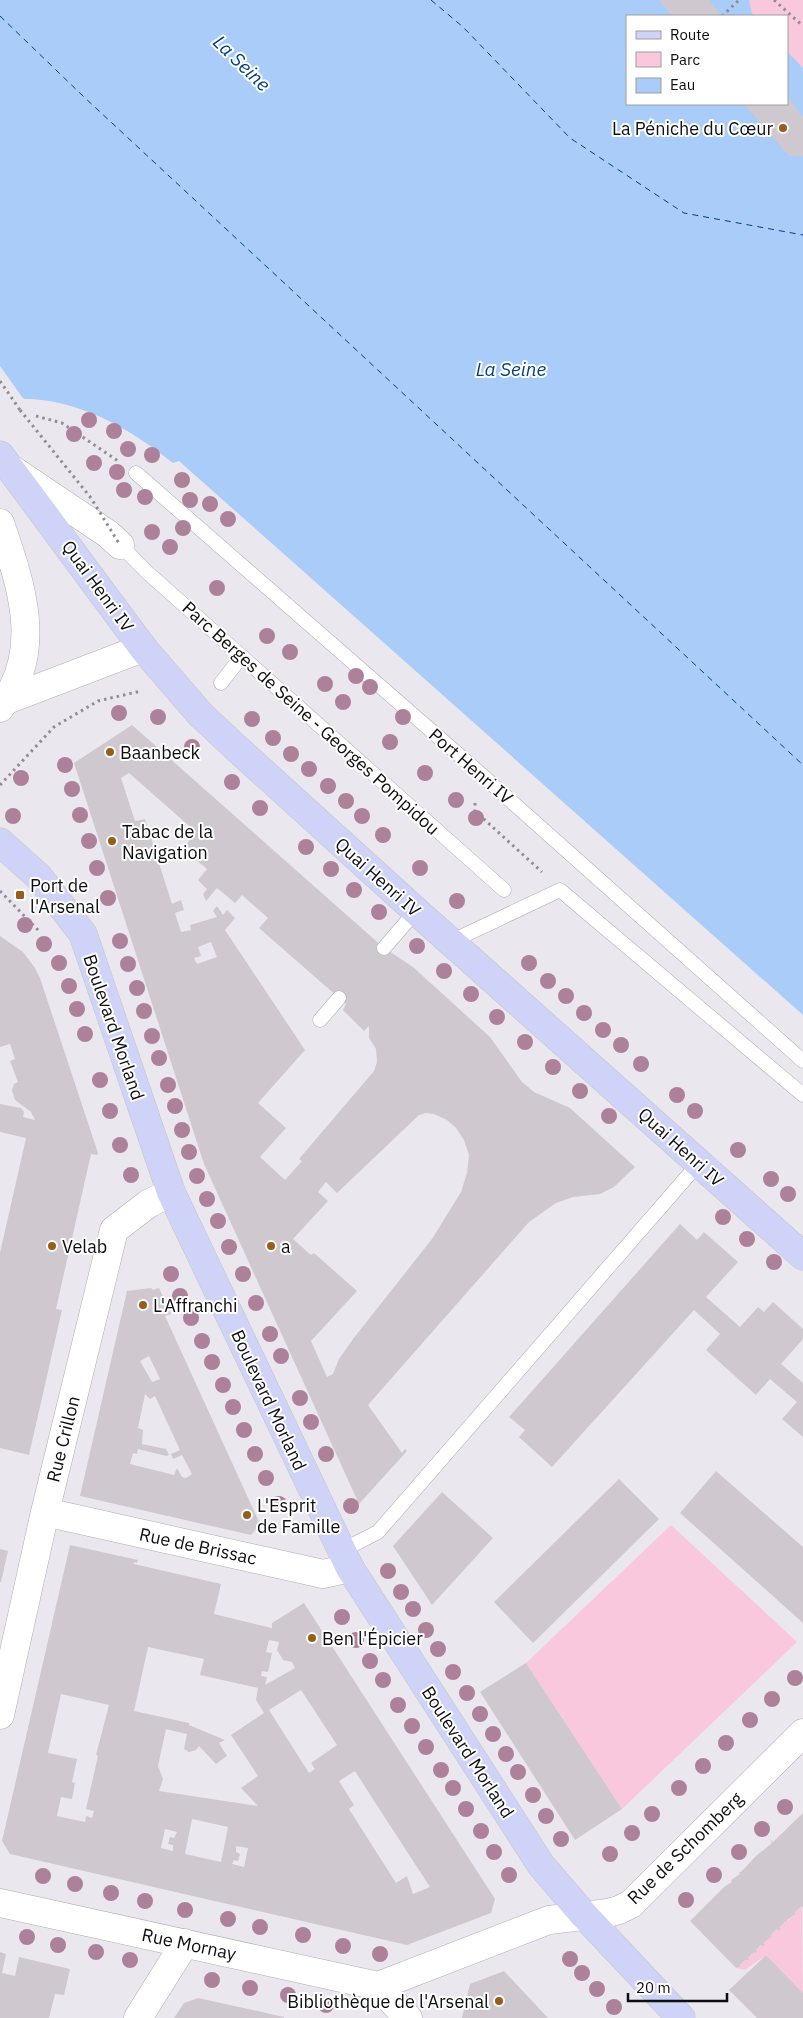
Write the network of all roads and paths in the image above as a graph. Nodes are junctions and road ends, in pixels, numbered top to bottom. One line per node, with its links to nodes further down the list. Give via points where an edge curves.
1 (739, 0): 3 (path)
2 (774, 0): 4 (path)
3 (723, 15)
4 (803, 26)
5 (0, 381): 10 (path, bridge, via 91,498)
6 (36, 416): 8 (path, via 62,423)
7 (6, 462): 10 (street); 11 (main road, Quai Henri IV)
8 (136, 473): 26 (lane, Port Henri IV)
9 (0, 523): 15 (street, via 18,576 26,614 25,649 17,683)
10 (120, 545): 12 (lane, Parc Berges de Seine - Georges Pompidou)
11 (144, 648): 15 (street); 21 (main road, Quai Henri IV, via 233,746)
12 (242, 656): 13 (lane); 20 (lane, Parc Berges de Seine - Georges Pompidou)
13 (221, 683)
14 (144, 689): 16 (path, via 98,701 54,727)
15 (3, 704)
16 (0, 785)
17 (475, 811): 19 (path)
18 (0, 842): 29 (main road, Boulevard Morland, via 39,877 83,934)
19 (533, 863)
20 (504, 890)
21 (416, 911): 22 (main road, Quai Henri IV); 23 (lane)
22 (450, 942): 27 (lane, via 560,890); 28 (main road, Quai Henri IV)
23 (384, 948)
24 (338, 998): 25 (lane)
25 (320, 1020)
26 (803, 1061)
27 (803, 1094)
28 (699, 1163): 30 (main road, Quai Henri IV); 32 (lane, via 378,1532)
29 (171, 1192): 31 (street, Rue Crillon, via 148,1204 114,1230); 32 (main road, Boulevard Morland)
30 (803, 1256)
31 (45, 1512): 32 (street, Rue de Brissac, via 324,1574); 33 (street, Rue Crillon)
32 (345, 1560): 36 (main road, Boulevard Morland, via 541,1865)
33 (0, 1715)
34 (803, 1733): 36 (street, Rue de Schomberg, via 631,1904 608,1913)
35 (0, 1903): 37 (street, Rue Mornay)
36 (584, 1915): 38 (street, Rue de Schomberg, via 536,1924); 41 (main road, Boulevard Morland)
37 (185, 1944): 38 (street, Rue Mornay); 39 (street)
38 (378, 1986): 40 (street)
39 (138, 2018)
40 (408, 2018)
41 (681, 2018)

